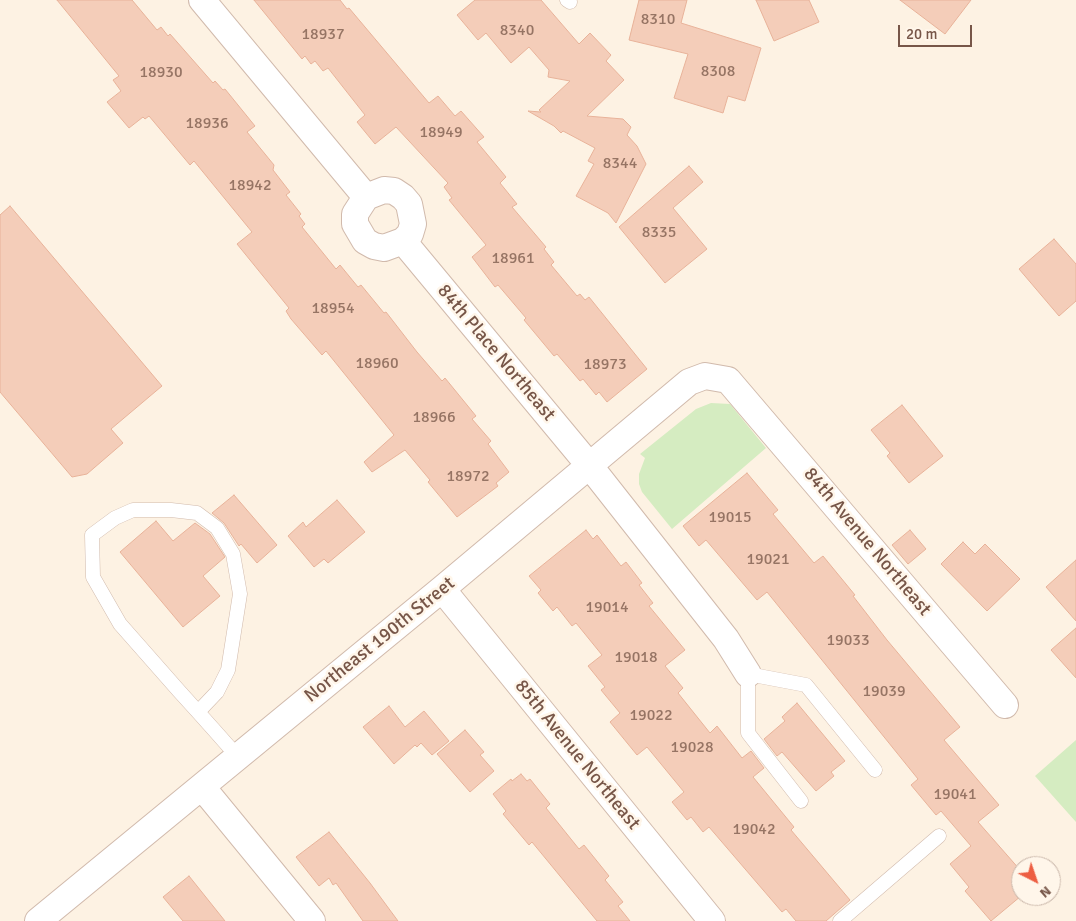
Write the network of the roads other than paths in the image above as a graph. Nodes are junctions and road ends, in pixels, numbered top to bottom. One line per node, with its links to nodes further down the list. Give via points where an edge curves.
1 (202, 0): 2 (street)
2 (366, 197): 3 (street, via 384,190 394,191 403,197 413,214 413,224); 3 (street, via 355,214 356,224 365,241 384,248)
3 (403, 241): 5 (street, 84th Place Northeast)
4 (728, 380): 5 (street, Northeast 190th Street, via 705,376 689,382); 8 (street, 84th Avenue Northeast)
5 (589, 465): 6 (street, Northeast 190th Street); 7 (street, 84th Place Northeast, via 726,639)
6 (442, 589): 10 (street, Northeast 190th Street); 17 (street, 85th Avenue Northeast)
7 (748, 674): 11 (lane, via 806,684); 13 (lane, via 748,733)
8 (1005, 704)
9 (198, 712): 9 (lane, via 120,624 93,577 92,535 115,518 133,510 197,513 217,528 233,554 240,594 228,670 217,692); 10 (lane)
10 (238, 757): 12 (street, Northeast 190th Street)
11 (875, 770)
12 (202, 787): 15 (street, Northeast 190th Street); 16 (street)
13 (801, 801)
14 (939, 836): 18 (lane)
15 (38, 921)
16 (312, 921)
17 (712, 921)
18 (840, 921)

